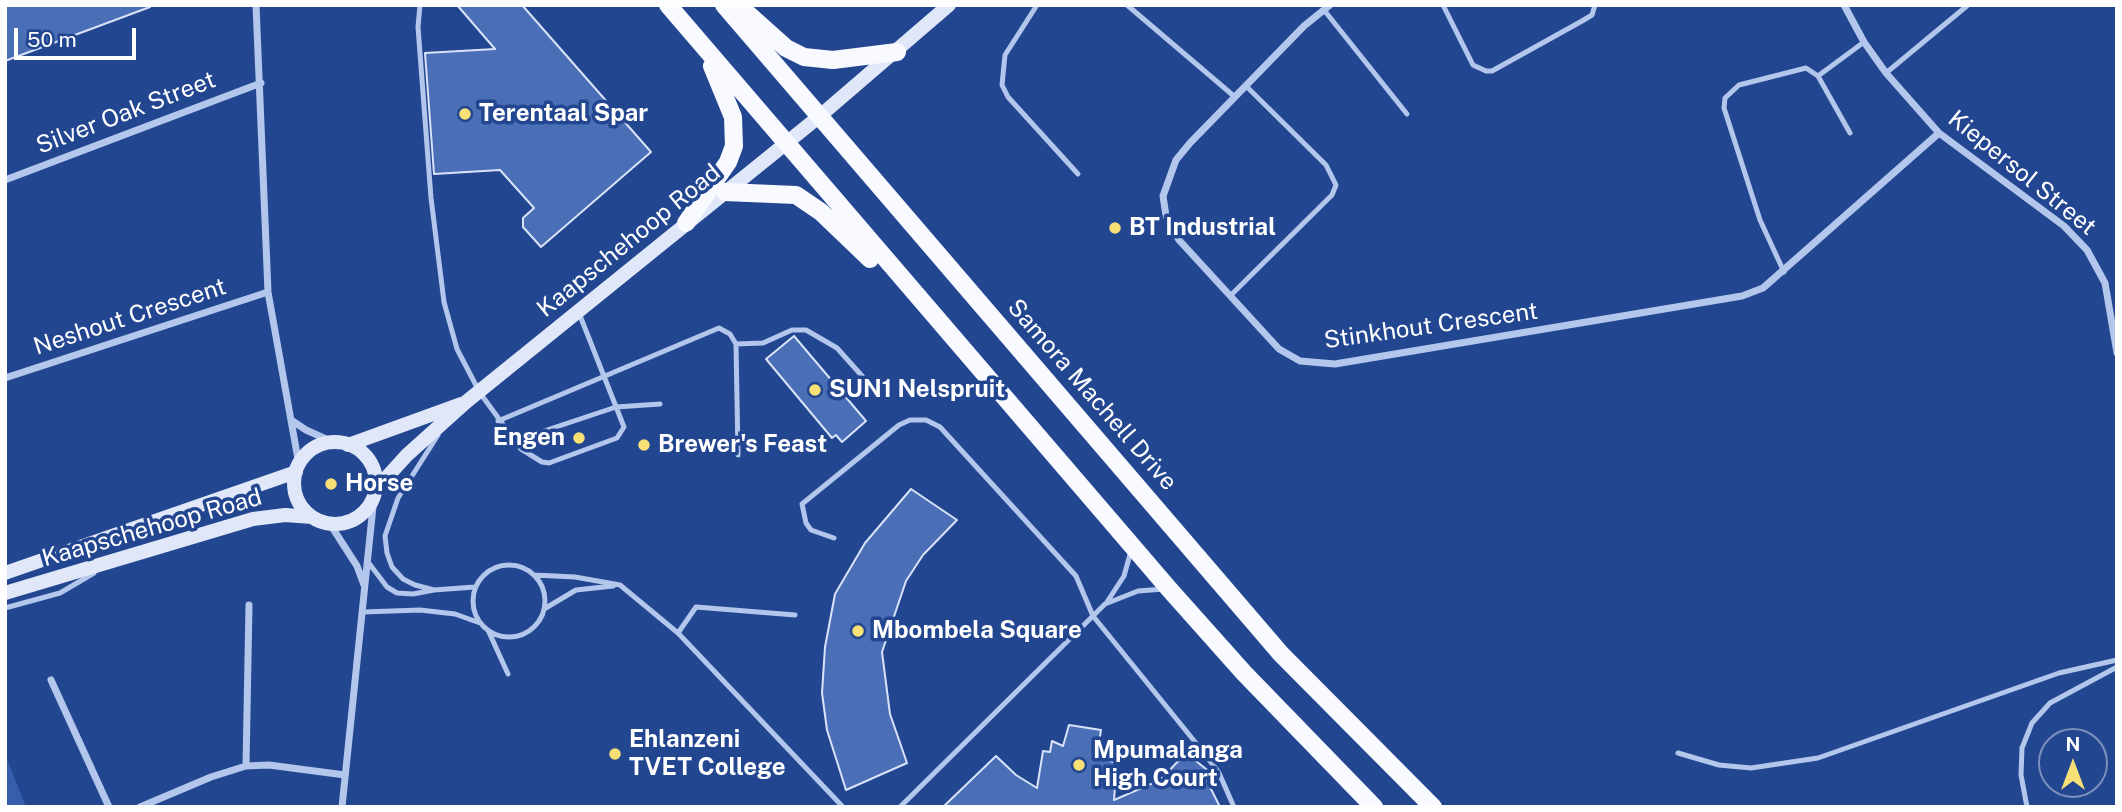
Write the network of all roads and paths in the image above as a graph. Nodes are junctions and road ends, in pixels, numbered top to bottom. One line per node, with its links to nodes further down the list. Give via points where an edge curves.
1 (256, 5): 19 (street)
2 (420, 5): 40 (lane, via 419,40 440,277 457,349)
3 (668, 5): 15 (main road)
4 (724, 5): 23 (main road, Samora Machell Drive)
5 (738, 5): 16 (main road, via 786,48 804,57 833,60)
6 (949, 5): 16 (main road, Kaapschehoop Road)
7 (1037, 5): 27 (lane, via 1005,55 1003,85 1008,97)
8 (1127, 5): 21 (lane)
9 (1443, 5): 10 (lane, via 1473,65 1492,71 1592,15)
10 (1595, 5)
11 (1844, 5): 14 (street, Kiepersol Street)
12 (1968, 5): 17 (lane)
13 (1327, 8): 20 (street, Stinkhout Crescent); 22 (lane)
14 (1864, 43): 17 (street, Kiepersol Street); 18 (lane)
15 (702, 45): 26 (main road); 30 (main road, via 733,117 734,146 729,163)
16 (897, 52): 23 (main road, Kaapschehoop Road)
17 (1886, 73): 25 (street, Kiepersol Street)
18 (1818, 76): 24 (lane); 31 (lane, via 1813,70 1799,68 1739,85 1725,98 1724,108 1760,220)
19 (261, 83): 28 (street, Silver Oak Street); 32 (street)
20 (1246, 86): 21 (street, Stinkhout Crescent); 33 (lane, via 1326,165 1336,185 1332,195)
21 (1235, 97): 33 (street, Stinkhout Crescent, via 1176,160 1163,196 1166,216 1179,240)
22 (1407, 114)
23 (821, 115): 26 (main road, Kaapschehoop Road); 91 (main road, Samora Machell Drive, via 1281,654)
24 (1850, 133)
25 (1940, 133): 31 (street, Stinkhout Crescent); 37 (street, Kiepersol Street, via 2064,226 2087,250 2105,283)
26 (786, 142): 29 (main road, Kaapschehoop Road); 36 (main road)
27 (1078, 174)
28 (5, 180)
29 (725, 192): 30 (main road, Kaapschehoop Road); 36 (main road, via 780,192 808,201)
30 (686, 223): 34 (main road, Kaapschehoop Road)
31 (1784, 272): 33 (street, Stinkhout Crescent, via 1742,296 1335,364 1300,361 1279,349)
32 (268, 292): 39 (street, Neshout Crescent); 46 (street)
33 (1230, 296)
34 (579, 312): 38 (lane); 40 (main road, Kaapschehoop Road)
35 (736, 344): 38 (lane, via 725,330 712,329); 41 (lane, via 763,343 792,330 806,330 837,348); 50 (lane)
36 (961, 346): 56 (main road)
37 (2117, 353)
38 (602, 375): 44 (lane); 47 (lane)
39 (5, 378)
40 (480, 393): 42 (main road, Kaapschehoop Road); 47 (lane)
41 (880, 396)
42 (466, 402): 45 (main road); 49 (main road)
43 (660, 404): 44 (lane)
44 (616, 407): 48 (lane); 48 (lane, via 624,427 617,438 549,463)
45 (452, 415): 52 (main road, via 407,455); 64 (lane, via 398,498 385,536 392,567 403,579)
46 (291, 420): 49 (street); 51 (street)
47 (498, 421): 48 (lane)
48 (514, 441)
49 (342, 444): 51 (main road, via 310,451); 52 (main road, via 358,450 373,467)
50 (738, 455)
51 (298, 469): 53 (main road, via 297,497); 59 (main road, Kaapschehoop Road)
52 (375, 493): 54 (main road, via 357,518); 58 (street)
53 (312, 517): 54 (main road); 57 (main road, Kaapschehoop Road, via 253,519)
54 (331, 524): 63 (street, via 357,566)
55 (834, 538): 73 (lane, via 811,530 802,504 899,425 926,420 940,427 1076,576)
56 (1132, 545): 65 (main road); 67 (lane, via 1124,576)
57 (114, 560): 66 (main road, Kaapschehoop Road); 69 (lane, via 60,593)
58 (368, 562): 63 (street); 64 (lane, via 397,593)
59 (5, 573)
60 (534, 575): 61 (lane); 62 (lane, via 516,566 496,567); 70 (lane, via 544,591)
61 (620, 585): 70 (lane, via 576,590); 76 (lane)
62 (475, 587): 64 (lane); 74 (lane, via 472,600)
63 (365, 589): 71 (street)
64 (434, 590)
65 (1170, 590): 67 (lane, via 1138,591); 90 (main road)
66 (5, 593)
67 (1105, 604): 73 (lane)
68 (249, 605): 82 (street)
69 (5, 608)
70 (544, 610): 75 (lane, via 534,626 518,636)
71 (363, 612): 74 (lane, via 420,610 455,614); 83 (street)
72 (795, 615): 76 (lane, via 696,607)
73 (1093, 616): 88 (lane); 89 (lane, via 1204,752)
74 (480, 623): 75 (lane)
75 (488, 630): 79 (lane)
76 (678, 633): 87 (lane)
77 (2117, 660): 81 (lane, via 2059,673 1818,758 1751,768 1719,765)
78 (2117, 667): 92 (lane, via 2050,703 2032,723 2022,748)
79 (508, 674)
80 (51, 680): 84 (street)
81 (1678, 752)
82 (246, 766): 83 (street); 85 (street)
83 (345, 775): 86 (street)
84 (110, 807)
85 (140, 807)
86 (342, 807)
87 (843, 807)
88 (900, 807)
89 (1234, 807)
90 (1374, 807)
91 (1433, 807)
92 (2027, 807)

